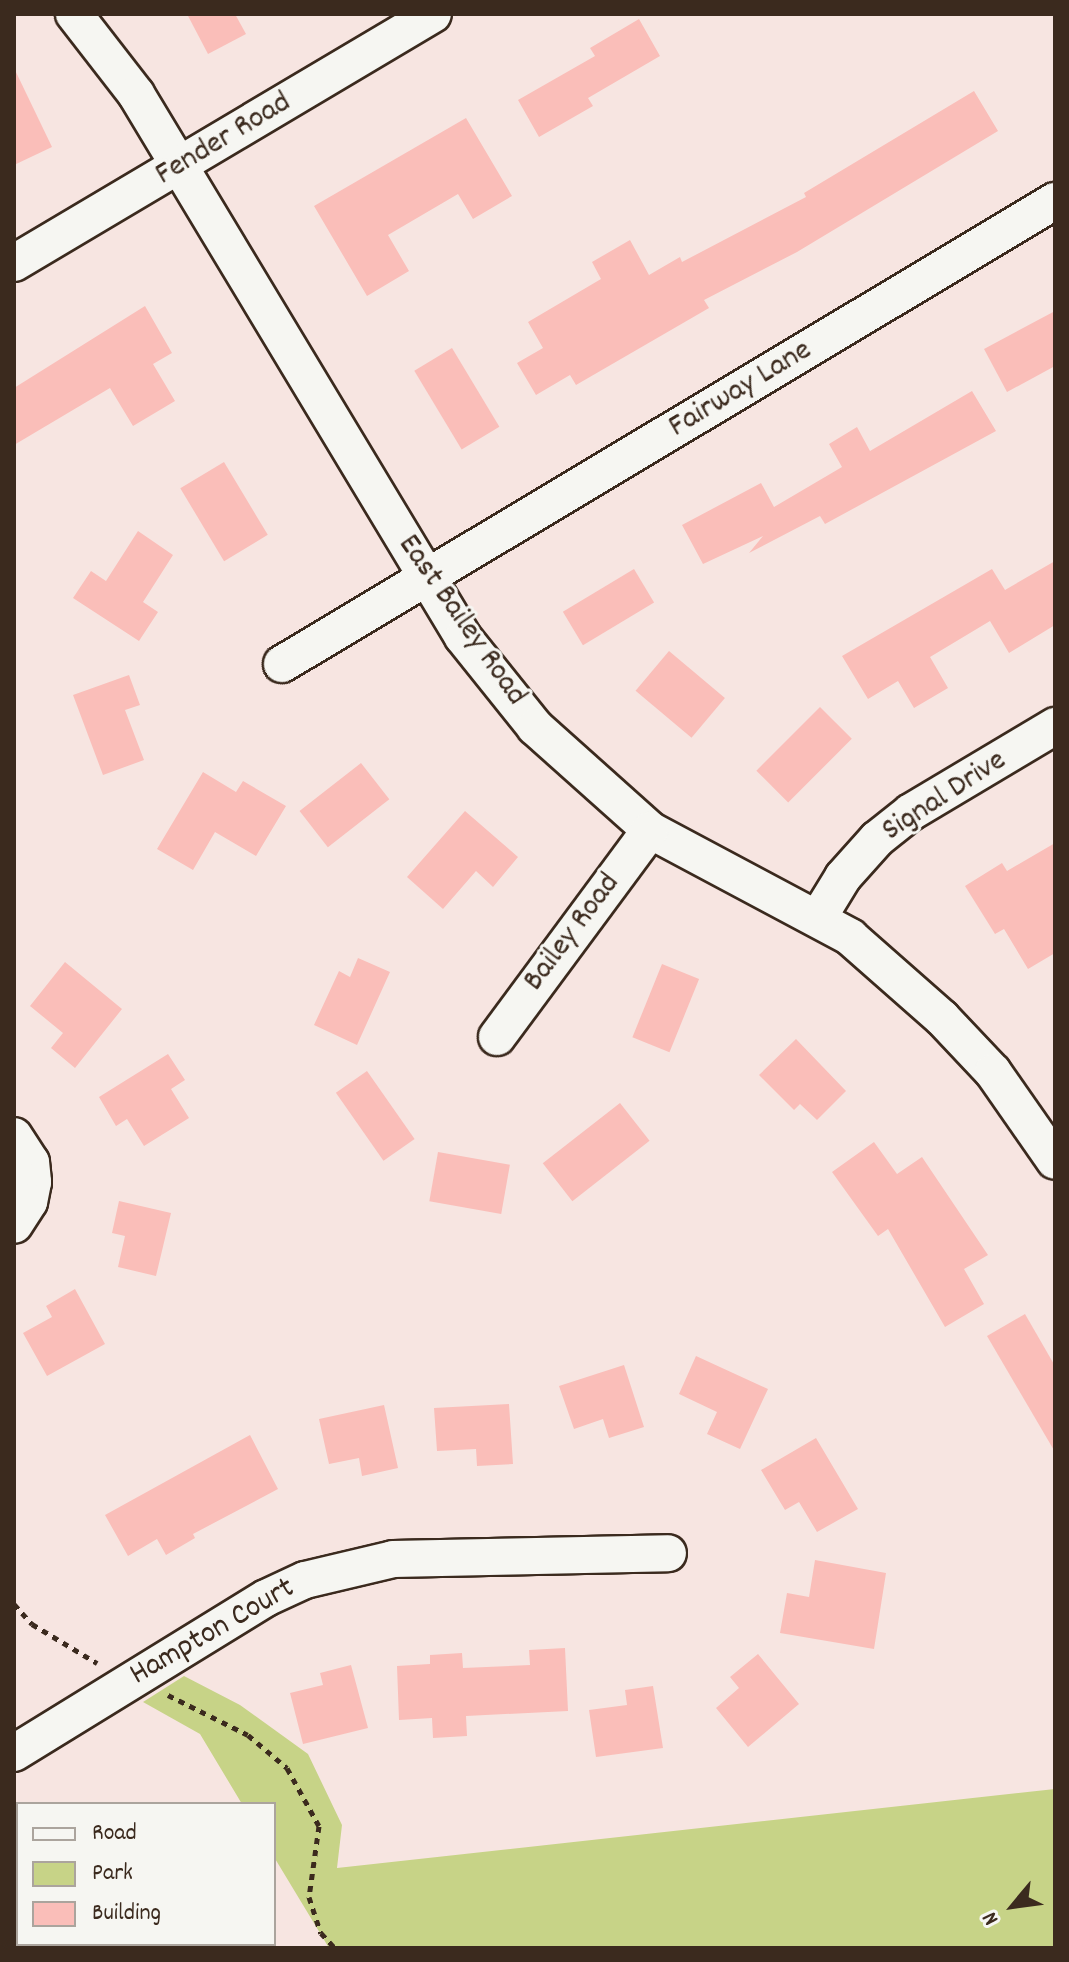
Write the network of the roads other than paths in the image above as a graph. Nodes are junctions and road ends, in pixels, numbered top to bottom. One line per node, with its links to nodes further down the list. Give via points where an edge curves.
1 (74, 14): 3 (street, East Bailey Road, via 113,60)
2 (433, 14): 3 (street, Fender Road)
3 (180, 167): 5 (street, Fender Road); 6 (street, East Bailey Road)
4 (1055, 201): 6 (street, Fairway Lane)
5 (14, 263)
6 (427, 579): 7 (street); 9 (street, East Bailey Road, via 489,673 535,727)
7 (282, 664)
8 (1055, 726): 10 (street, Signal Drive, via 911,812 877,839 846,872)
9 (650, 830): 10 (street, East Bailey Road); 11 (street, Bailey Road)
10 (818, 918): 13 (street, East Bailey Road, via 850,937 942,1018 993,1072)
11 (497, 1037)
12 (14, 1136): 14 (street, via 31,1162 33,1182 29,1202)
13 (1055, 1161)
14 (14, 1225)
15 (668, 1553): 16 (street, Hampton Court, via 438,1557 356,1565 266,1598)
16 (14, 1753)

